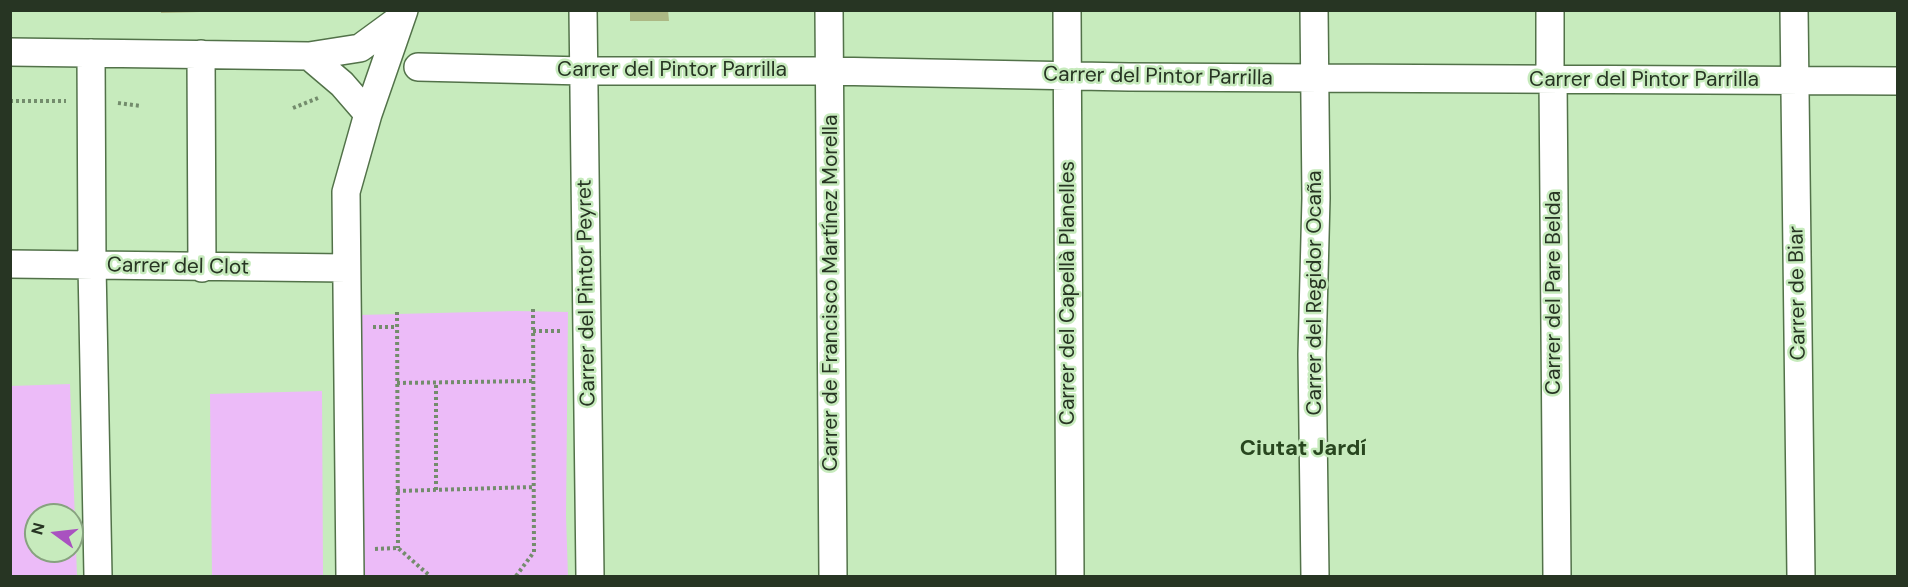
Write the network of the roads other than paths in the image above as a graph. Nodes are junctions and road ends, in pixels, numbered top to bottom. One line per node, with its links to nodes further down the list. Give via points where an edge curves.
1 (583, 10): 13 (street, Carrer del Pintor Peyret)
2 (829, 10): 14 (street, Carrer de Francisco Martínez Morella)
3 (1067, 10): 15 (street, Carrer del Capellà Planelles)
4 (1314, 10): 16 (street, Carrer del Regidor Ocaña)
5 (1550, 10): 17 (street, Carrer del Pare Belda)
6 (1794, 10): 18 (street, Carrer de Biar)
7 (403, 14): 11 (street, via 360,48); 20 (street)
8 (10, 52): 9 (street)
9 (91, 53): 10 (street); 22 (street, via 101,102)
10 (201, 54): 11 (street); 23 (street)
11 (309, 56): 20 (street, via 342,84)
12 (418, 67): 13 (street, Carrer del Pintor Parrilla)
13 (584, 71): 14 (street, Carrer del Pintor Parrilla); 27 (street, Carrer del Pintor Peyret)
14 (829, 71): 15 (street, Carrer del Pintor Parrilla); 28 (street, Carrer de Francisco Martínez Morella)
15 (1067, 75): 16 (street, Carrer del Pintor Parrilla); 29 (street, Carrer del Capellà Planelles)
16 (1315, 78): 17 (street, Carrer del Pintor Parrilla); 30 (street, Carrer del Regidor Ocaña)
17 (1553, 80): 18 (street, Carrer del Pintor Parrilla); 31 (street, Carrer del Pare Belda)
18 (1794, 80): 19 (street, Carrer del Pintor Parrilla); 32 (street, Carrer de Biar)
19 (1898, 81)
20 (368, 114): 24 (street, via 346,192)
21 (10, 264): 22 (street, Carrer del Clot)
22 (92, 265): 23 (street, Carrer del Clot); 25 (street)
23 (202, 268): 24 (street, Carrer del Clot)
24 (346, 268): 26 (street)
25 (98, 576)
26 (350, 576)
27 (590, 576)
28 (833, 576)
29 (1070, 576)
30 (1315, 576)
31 (1557, 576)
32 (1801, 576)

